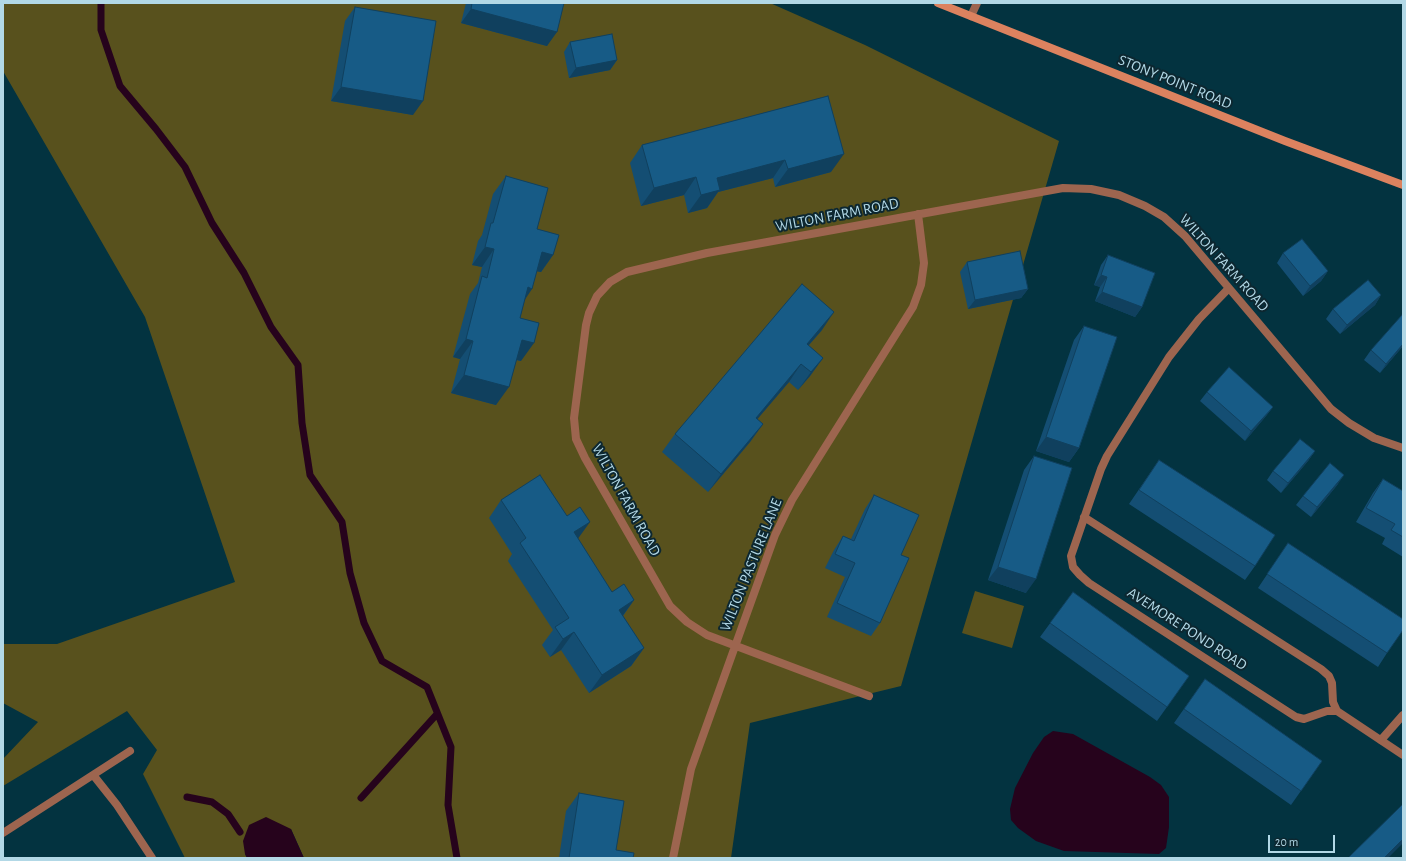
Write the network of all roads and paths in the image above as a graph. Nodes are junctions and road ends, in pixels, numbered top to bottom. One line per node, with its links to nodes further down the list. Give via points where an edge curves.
1 (938, 3): 3 (main road, STONY POINT ROAD)
2 (977, 3): 3 (street)
3 (971, 16): 4 (main road, STONY POINT ROAD, via 1285,141)
4 (1403, 185)
5 (918, 214): 6 (street, WILTON FARM ROAD, via 1063,188 1091,189 1119,195 1164,217 1185,236); 9 (street, WILTON PASTURE LANE, via 924,262 921,285 913,307 792,500 775,535); 9 (street, WILTON FARM ROAD, via 707,253 627,272 610,282 597,296 589,313 574,418 576,439 670,606 687,622 707,635)
6 (1229, 288): 7 (street, WILTON FARM ROAD, via 1331,409 1374,438); 8 (street, AVEMORE POND ROAD, via 1199,319 1149,387 1100,469)
7 (1403, 448)
8 (1084, 517): 11 (street, via 1321,669 1332,683 1333,702); 11 (street, AVEMORE POND ROAD, via 1071,556 1074,567 1089,583 1296,717 1304,720 1327,711)
9 (734, 646): 10 (street, WILTON FARM ROAD); 19 (street, WILTON PASTURE LANE, via 691,769)
10 (869, 696)
11 (1337, 711): 13 (street)
12 (1403, 714): 13 (street)
13 (1381, 740): 15 (street)
14 (130, 751): 16 (street)
15 (1403, 755)
16 (94, 776): 17 (street); 18 (street, via 117,805)
17 (3, 832)
18 (152, 858)
19 (673, 858)

